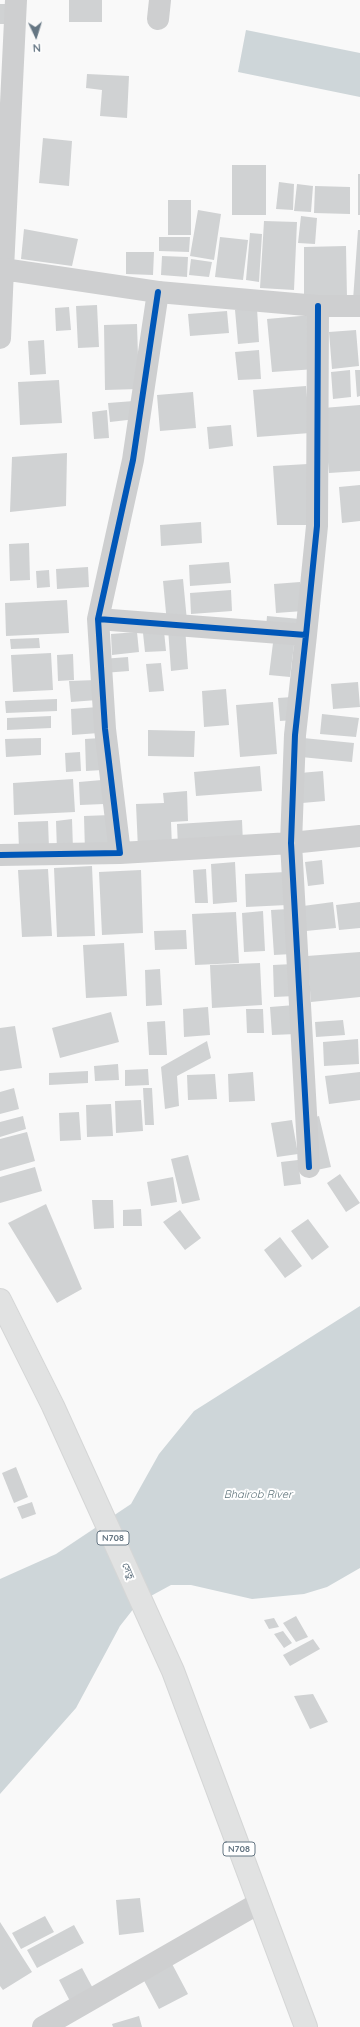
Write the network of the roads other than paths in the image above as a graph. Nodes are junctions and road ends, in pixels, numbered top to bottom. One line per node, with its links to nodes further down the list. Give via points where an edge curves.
1 (16, 0): 2 (street)
2 (3, 268): 3 (street); 6 (street)
3 (158, 292): 4 (street); 7 (street, via 133,460)
4 (318, 306): 5 (street); 8 (street, via 317,526)
5 (360, 306)
6 (0, 338)
7 (98, 619): 8 (street); 11 (street, via 105,729)
8 (306, 635): 10 (street, via 295,735)
9 (360, 836): 10 (street)
10 (292, 843): 11 (street); 13 (street)
11 (120, 853): 12 (street)
12 (0, 855)
13 (310, 1167)
14 (0, 1300): 15 (highway, সেতু / N708, via 53,1406 173,1671)
15 (259, 1903): 16 (street); 17 (highway, N708)
16 (43, 2027)
17 (306, 2027)

